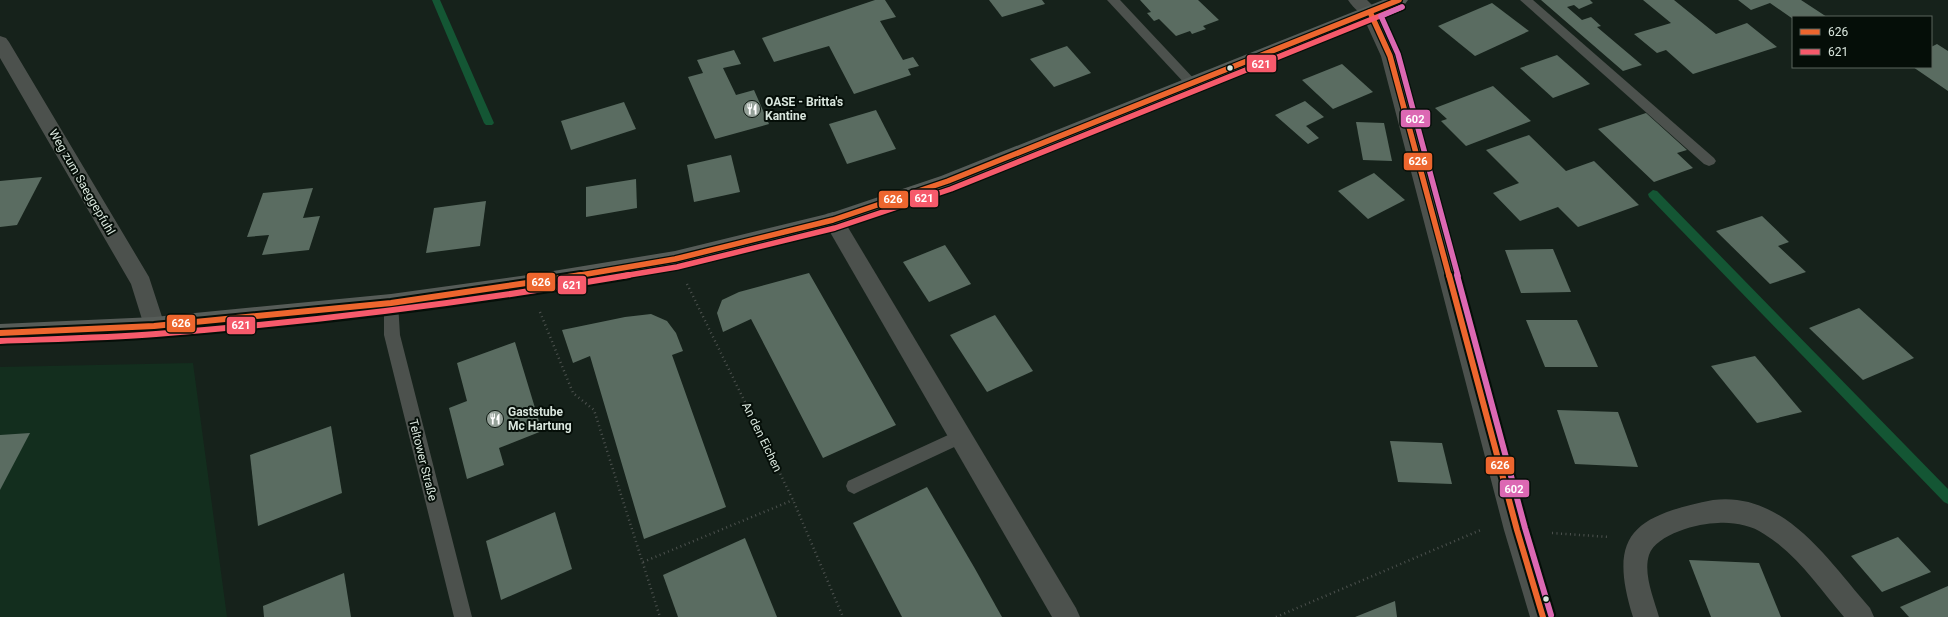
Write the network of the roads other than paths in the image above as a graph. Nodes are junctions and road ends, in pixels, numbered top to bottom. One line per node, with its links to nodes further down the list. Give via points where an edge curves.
1 (1113, 0): 6 (lane)
2 (1399, 0): 4 (main road)
3 (1526, 0): 7 (lane)
4 (1364, 6): 6 (main road); 16 (street, via 1390,56 1517,530)
5 (0, 42): 10 (street, Weg zum Saeggepfuhl, via 141,283)
6 (1192, 84): 8 (main road, via 948,181)
7 (1710, 161)
8 (833, 220): 9 (main road, via 675,260 535,284); 12 (street)
9 (391, 303): 10 (main road); 14 (lane, Teltower Straße, via 392,334)
10 (154, 326): 11 (main road)
11 (0, 333)
12 (959, 437): 13 (lane); 15 (street)
13 (854, 486)
14 (462, 617)
15 (1067, 617)
16 (1543, 617)
17 (1646, 617): 18 (street, via 1637,590 1636,568 1636,554 1644,540 1659,527 1716,511 1743,513 1773,525 1798,545)
18 (1860, 617)

